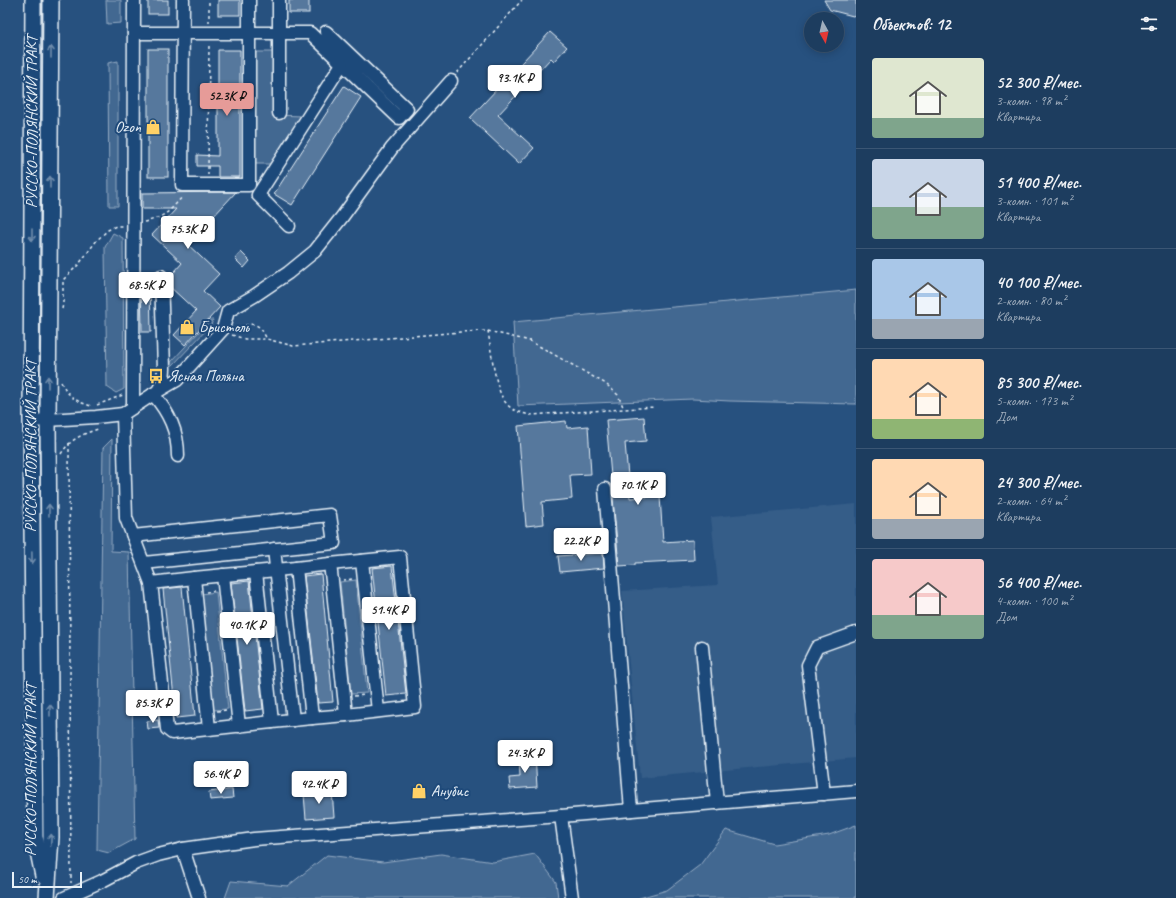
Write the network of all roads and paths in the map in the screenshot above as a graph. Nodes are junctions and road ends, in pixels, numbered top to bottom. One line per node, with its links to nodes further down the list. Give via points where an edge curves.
1 (33, 0): 33 (main road, РУССКО-ПОЛЯНСКИЙ ТРАКТ, one-way to 33)
2 (51, 0): 32 (main road, РУССКО-ПОЛЯНСКИЙ ТРАКТ, one-way to 2)
3 (134, 0): 10 (street)
4 (183, 0): 11 (street)
5 (209, 0): 12 (path)
6 (249, 0): 13 (street)
7 (279, 0): 14 (street)
8 (522, 0): 16 (path)
9 (326, 32): 15 (street, via 407,109 399,118)
10 (134, 33): 11 (street); 20 (street)
11 (183, 33): 12 (street); 18 (street, via 182,185)
12 (208, 33): 13 (street); 19 (path)
13 (249, 33): 14 (street); 19 (street, via 249,185)
14 (279, 33): 15 (street, via 310,33); 17 (street)
15 (342, 64): 21 (street, via 258,195)
16 (452, 80): 28 (street, via 389,153 316,251 288,273 228,312 223,329 177,380)
17 (279, 113)
18 (187, 185): 19 (street); 20 (path, via 186,193 169,212 158,218)
19 (208, 185)
20 (133, 224): 23 (path, via 116,226 97,240 64,280); 31 (street)
21 (289, 226)
22 (161, 276): 28 (street, via 164,369 163,380)
23 (61, 311)
24 (488, 331): 25 (path, via 293,346); 30 (path, via 530,341 606,384 618,395); 30 (path, via 497,385 505,403 514,411 530,415)
25 (267, 339): 25 (path, via 260,328 253,325 245,325 230,334 245,339)
26 (60, 378): 27 (path, via 69,395 80,403 91,406 122,396)
27 (126, 392)
28 (156, 392): 31 (street); 37 (street, via 174,429 178,442)
29 (655, 407): 30 (path)
30 (624, 409)
31 (128, 410): 32 (street, via 96,418); 39 (street, via 126,518)
32 (48, 420): 33 (street); 73 (main road, РУССКО-ПОЛЯНСКИЙ ТРАКТ, one-way to 32, via 51,837)
33 (30, 421): 73 (main road, РУССКО-ПОЛЯНСКИЙ ТРАКТ, one-way to 73, via 35,837)
34 (98, 429): 35 (path)
35 (69, 443): 36 (path); 74 (path)
36 (60, 455)
37 (178, 456)
38 (605, 490): 70 (street)
39 (133, 536): 40 (street, via 330,515 334,543); 42 (street)
40 (274, 549): 42 (street); 45 (street)
41 (362, 561): 43 (street); 49 (street); 59 (street, via 400,557 415,707)
42 (144, 563): 51 (street)
43 (330, 564): 44 (street); 50 (street)
44 (296, 568): 45 (street); 62 (street)
45 (277, 570): 46 (street); 63 (street)
46 (256, 572): 47 (street); 64 (street)
47 (223, 575): 48 (street); 52 (street)
48 (194, 578): 51 (street); 53 (street)
49 (364, 578): 50 (path); 56 (street)
50 (332, 581): 57 (street)
51 (152, 583): 66 (street, via 167,729 172,733)
52 (225, 590): 53 (path); 58 (street)
53 (196, 593): 60 (street)
54 (856, 633): 68 (street, via 817,647 808,665)
55 (702, 647): 69 (street)
56 (376, 694): 57 (path); 59 (street)
57 (344, 697): 61 (street)
58 (237, 708): 60 (path); 65 (street)
59 (378, 711): 61 (street)
60 (208, 712): 66 (street)
61 (346, 715): 62 (street)
62 (312, 718): 63 (street)
63 (293, 720): 64 (street)
64 (272, 722): 65 (street)
65 (239, 726): 66 (street)
66 (209, 729)
67 (856, 791): 68 (street)
68 (824, 794): 69 (street)
69 (717, 803): 70 (street)
70 (631, 810): 71 (street)
71 (561, 816): 72 (street, via 254,839); 76 (street)
72 (183, 849): 74 (street, via 136,863); 75 (street)
73 (47, 895)
74 (67, 896)
75 (199, 898)
76 (572, 898)

